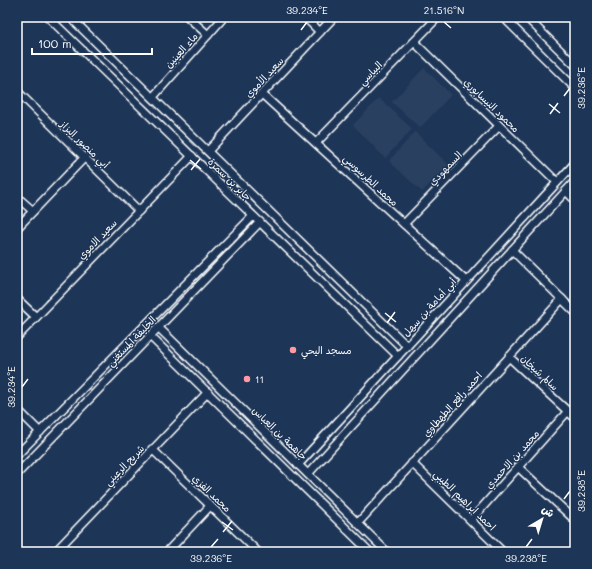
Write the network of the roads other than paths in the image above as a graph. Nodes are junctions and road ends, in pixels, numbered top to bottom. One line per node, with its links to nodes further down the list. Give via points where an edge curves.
1 (48, 17): 21 (street, جابر بن سمرة)
2 (70, 17): 17 (street, جابر بن سمرة)
3 (188, 17): 11 (street)
4 (224, 17): 11 (street, ماء العينين)
5 (305, 17): 10 (street)
6 (334, 17): 10 (street, سعيد الأموي)
7 (438, 17): 12 (street, البياسي)
8 (503, 17): 14 (street)
9 (526, 17): 13 (street)
10 (320, 32): 16 (street, سعيد الأموي)
11 (208, 35): 17 (street, ماء العينين)
12 (414, 42): 18 (street, محمود النيسابوري); 19 (street, البياسي)
13 (575, 65)
14 (575, 88)
15 (17, 91): 22 (street, أبي منصور البزاز)
16 (262, 94): 19 (street, محمد الطرسوسي); 20 (street, سعيد الأموي)
17 (152, 97): 20 (street, جابر بن سمرة)
18 (499, 126): 25 (street, محمود النيسابوري); 33 (street, السمهودي)
19 (316, 143): 33 (street, محمد الطرسوسي)
20 (208, 151): 44 (street, جابر بن سمرة)
21 (192, 156): 29 (street, سعيد الاموي); 31 (street, جابر بن سمرة)
22 (85, 157): 29 (street, أبي منصور البزاز); 30 (street)
23 (575, 163): 25 (street, أبي أمامة بن سهل)
24 (575, 181): 26 (street)
25 (557, 182): 36 (street, أبي أمامة بن سهل)
26 (566, 191): 28 (street); 35 (street)
27 (17, 196): 30 (street)
28 (575, 200)
29 (139, 211): 40 (street, سعيد الاموي)
30 (32, 212): 34 (street)
31 (253, 216): 32 (street, جابر بن سمرة); 51 (street, الخليفة المستغني)
32 (260, 222): 41 (street, الخليفة المستغني); 45 (street, جابر بن سمرة)
33 (404, 224): 36 (street, محمد الطرسوسي)
34 (17, 228)
35 (512, 250): 38 (street); 58 (street)
36 (466, 281): 44 (street, أبي أمامة بن سهل)
37 (17, 299): 40 (street)
38 (562, 299): 39 (street); 46 (street, احمد رافع الطهطاوي)
39 (575, 312)
40 (36, 317): 43 (street, سعيد الاموي)
41 (158, 328): 42 (street, الخليفة المستغني); 55 (street, جاهمة بن العباس)
42 (150, 336): 47 (street, جاهمة بن العباس); 57 (street, الخليفة المستغني)
43 (17, 337)
44 (407, 346): 45 (street, أبي أمامة بن سهل)
45 (398, 356): 55 (street, أبي أمامة بن سهل)
46 (509, 357): 49 (street, سالم شيخان); 54 (street, احمد رافع الطهطاوي)
47 (208, 392): 52 (street, شريح الرعيني); 66 (street, جاهمة بن العباس)
48 (17, 409): 51 (street)
49 (568, 411): 50 (street, سالم شيخان); 56 (street, محمد بن الاحمدي)
50 (575, 418)
51 (40, 432): 53 (street, الخليفة المستغني)
52 (152, 449): 59 (street, محمد الفزي); 63 (street, شريح الرعيني)
53 (17, 455)
54 (412, 463): 60 (street, احمد ابراهيم الطيبي); 62 (street, احمد رافع الطهطاوي)
55 (298, 465): 58 (street, جاهمة بن العباس)
56 (518, 467): 60 (street, محمد بن الاحمدي); 61 (street)
57 (17, 474)
58 (308, 474): 62 (street, جاهمة بن العباس)
59 (210, 506): 64 (street); 65 (street, محمد الفزي)
60 (471, 520): 68 (street, احمد ابراهيم الطيبي)
61 (575, 520)
62 (358, 523): 67 (street, جاهمة بن العباس)
63 (57, 551)
64 (167, 552)
65 (258, 552)
66 (370, 552)
67 (387, 552)
68 (503, 552)

